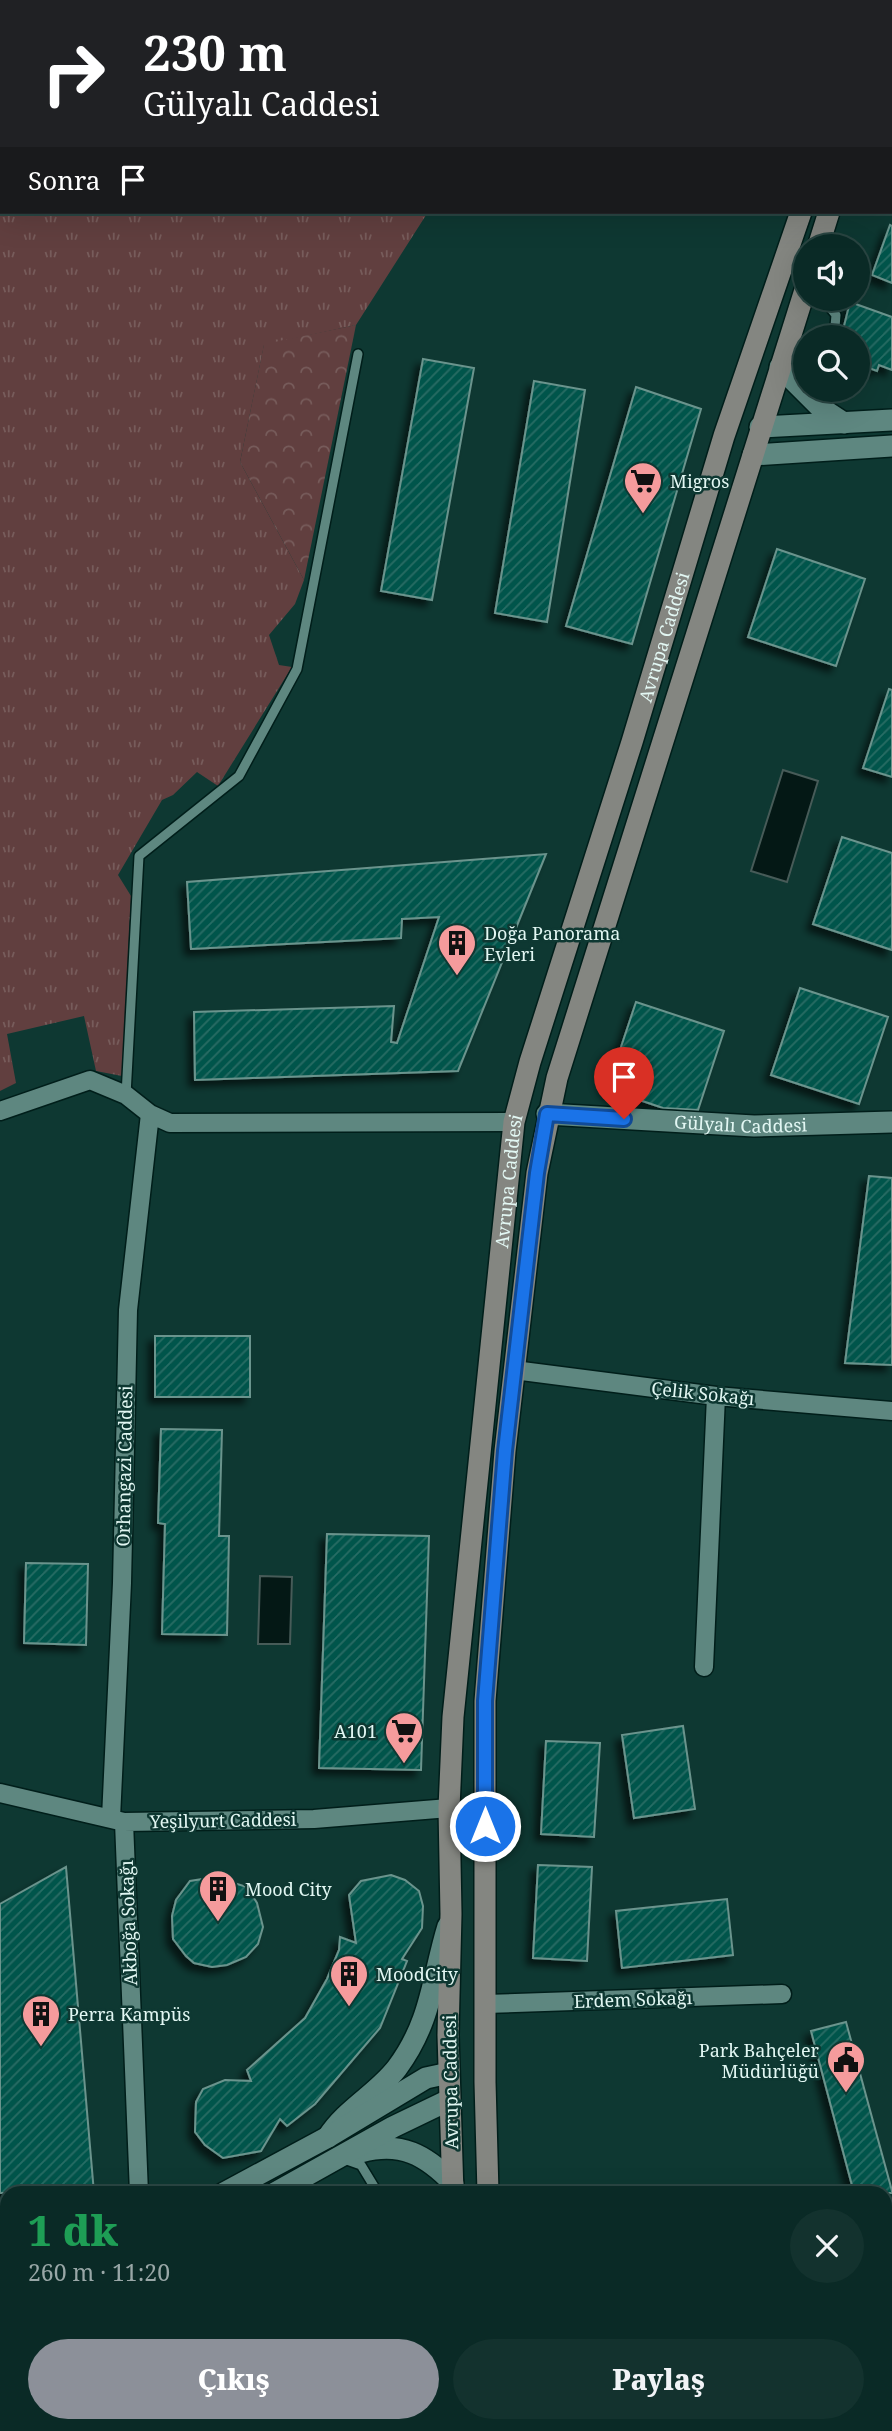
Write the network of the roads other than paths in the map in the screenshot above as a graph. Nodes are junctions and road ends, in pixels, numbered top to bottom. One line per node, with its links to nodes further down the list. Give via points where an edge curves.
1 (800, 214): 11 (main road, Avrupa Caddesi)
2 (828, 214): 3 (main road)
3 (822, 234)
4 (798, 311): 6 (main road, Avrupa Caddesi)
5 (358, 354): 14 (lane, via 297,670 239,776 139,856)
6 (780, 367): 7 (lane); 9 (street, via 821,408); 10 (main road, Avrupa Caddesi)
7 (793, 367)
8 (892, 421): 9 (street)
9 (844, 423): 10 (street)
10 (760, 427): 11 (main road); 13 (main road, Avrupa Caddesi)
11 (724, 436): 13 (main road, via 732,446); 18 (main road, Avrupa Caddesi)
12 (892, 446): 13 (street)
13 (753, 455): 17 (main road, Avrupa Caddesi)
14 (125, 1095): 15 (street, via 90,1080); 16 (street)
15 (0, 1111)
16 (150, 1114): 18 (street, via 170,1123 198,1125); 26 (street, Orhangazi Caddesi, via 128,1310)
17 (547, 1114): 19 (street, Gülyalı Caddesi, via 754,1126); 20 (main road, Avrupa Caddesi)
18 (514, 1122): 25 (main road, Avrupa Caddesi, via 464,1589)
19 (892, 1122)
20 (514, 1370): 21 (street, Çelik Sokağı); 29 (main road, Avrupa Caddesi, via 485,1701)
21 (716, 1396): 22 (street, Çelik Sokağı); 23 (street)
22 (892, 1411)
23 (704, 1667)
24 (0, 1793): 26 (street, Yeşilyurt Caddesi)
25 (449, 1808): 26 (street, Yeşilyurt Caddesi, via 314,1819); 27 (main road, Avrupa Caddesi)
26 (117, 1820): 35 (street, Akboğa Sokağı)
27 (451, 1914): 30 (main road, Avrupa Caddesi); 33 (street, via 427,2015 415,2040 372,2096 337,2123)
28 (782, 1994): 29 (street, Erdem Sokağı)
29 (485, 2004): 31 (main road, Avrupa Caddesi)
30 (449, 2073): 31 (main road); 32 (main road, Avrupa Caddesi); 33 (street, via 426,2078)
31 (485, 2082): 32 (main road); 41 (main road, Avrupa Caddesi)
32 (449, 2100): 34 (street); 40 (main road, Avrupa Caddesi)
33 (328, 2137): 36 (street)
34 (339, 2158): 37 (street); 38 (lane, via 361,2165); 39 (street, via 378,2147 405,2149 434,2164)
35 (139, 2186)
36 (237, 2186)
37 (288, 2186)
38 (374, 2186)
39 (451, 2186)
40 (453, 2186)
41 (488, 2186)

